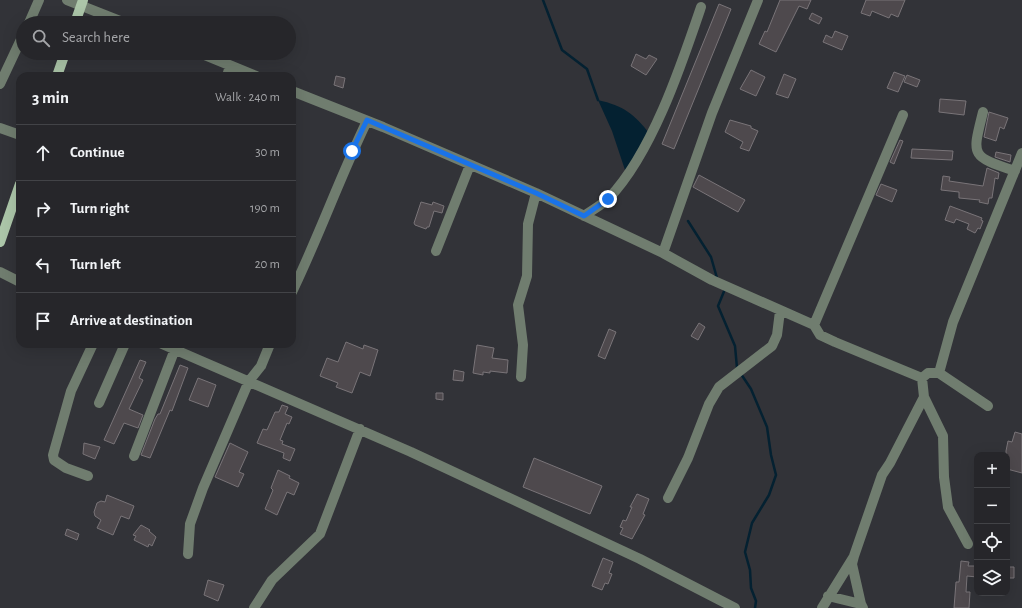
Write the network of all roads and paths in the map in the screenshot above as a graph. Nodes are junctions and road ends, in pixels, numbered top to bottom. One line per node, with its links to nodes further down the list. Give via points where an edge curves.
1 (39, 0): 6 (street)
2 (67, 0): 4 (street)
3 (758, 0): 31 (street, via 712,113)
4 (82, 3): 7 (main road); 8 (street)
5 (701, 8): 28 (street, via 681,66 650,134 627,176 608,199)
6 (31, 16)
7 (77, 16)
8 (110, 16)
9 (16, 50): 16 (street)
10 (63, 60): 13 (main road)
11 (216, 60): 12 (street)
12 (230, 66): 14 (street); 15 (street)
13 (58, 72)
14 (228, 72)
15 (246, 72)
16 (0, 84)
17 (296, 92): 20 (street)
18 (983, 112): 25 (street, via 975,149 990,163)
19 (903, 114): 36 (street)
20 (367, 120): 24 (street); 34 (street)
21 (0, 128): 22 (street)
22 (16, 134)
23 (1022, 153): 25 (street)
24 (470, 165): 26 (street); 30 (street)
25 (1014, 171): 41 (street, via 953,322)
26 (536, 193): 28 (street); 42 (street, via 528,224 527,276 518,305 523,345)
27 (16, 196): 29 (main road)
28 (584, 216): 31 (street)
29 (0, 242)
30 (436, 251)
31 (663, 253): 35 (street, via 712,280)
32 (0, 272): 33 (street)
33 (16, 280)
34 (296, 283)
35 (780, 311): 36 (street); 51 (street, via 777,335 772,346 719,387)
36 (814, 325): 43 (street, via 820,334 834,342)
37 (91, 348): 50 (street, via 71,391 53,455 54,460 66,468)
38 (122, 348): 46 (street)
39 (268, 348): 44 (street, via 261,366)
40 (175, 349): 44 (street); 49 (street)
41 (939, 373): 43 (street, via 928,373); 47 (street)
42 (521, 377)
43 (922, 378): 45 (street)
44 (250, 381): 48 (street); 53 (street, via 190,524)
45 (924, 397): 52 (street, via 943,436 948,506); 54 (street, via 882,475)
46 (99, 404)
47 (988, 406)
48 (360, 429): 57 (street, via 320,534 272,580); 58 (street, via 640,559)
49 (134, 456)
50 (88, 476)
51 (668, 498)
52 (968, 544)
53 (188, 554)
54 (854, 556): 55 (street); 56 (street, via 852,564)
55 (828, 596): 56 (street); 59 (street)
56 (862, 606)
57 (254, 608)
58 (735, 608)
59 (822, 608)

